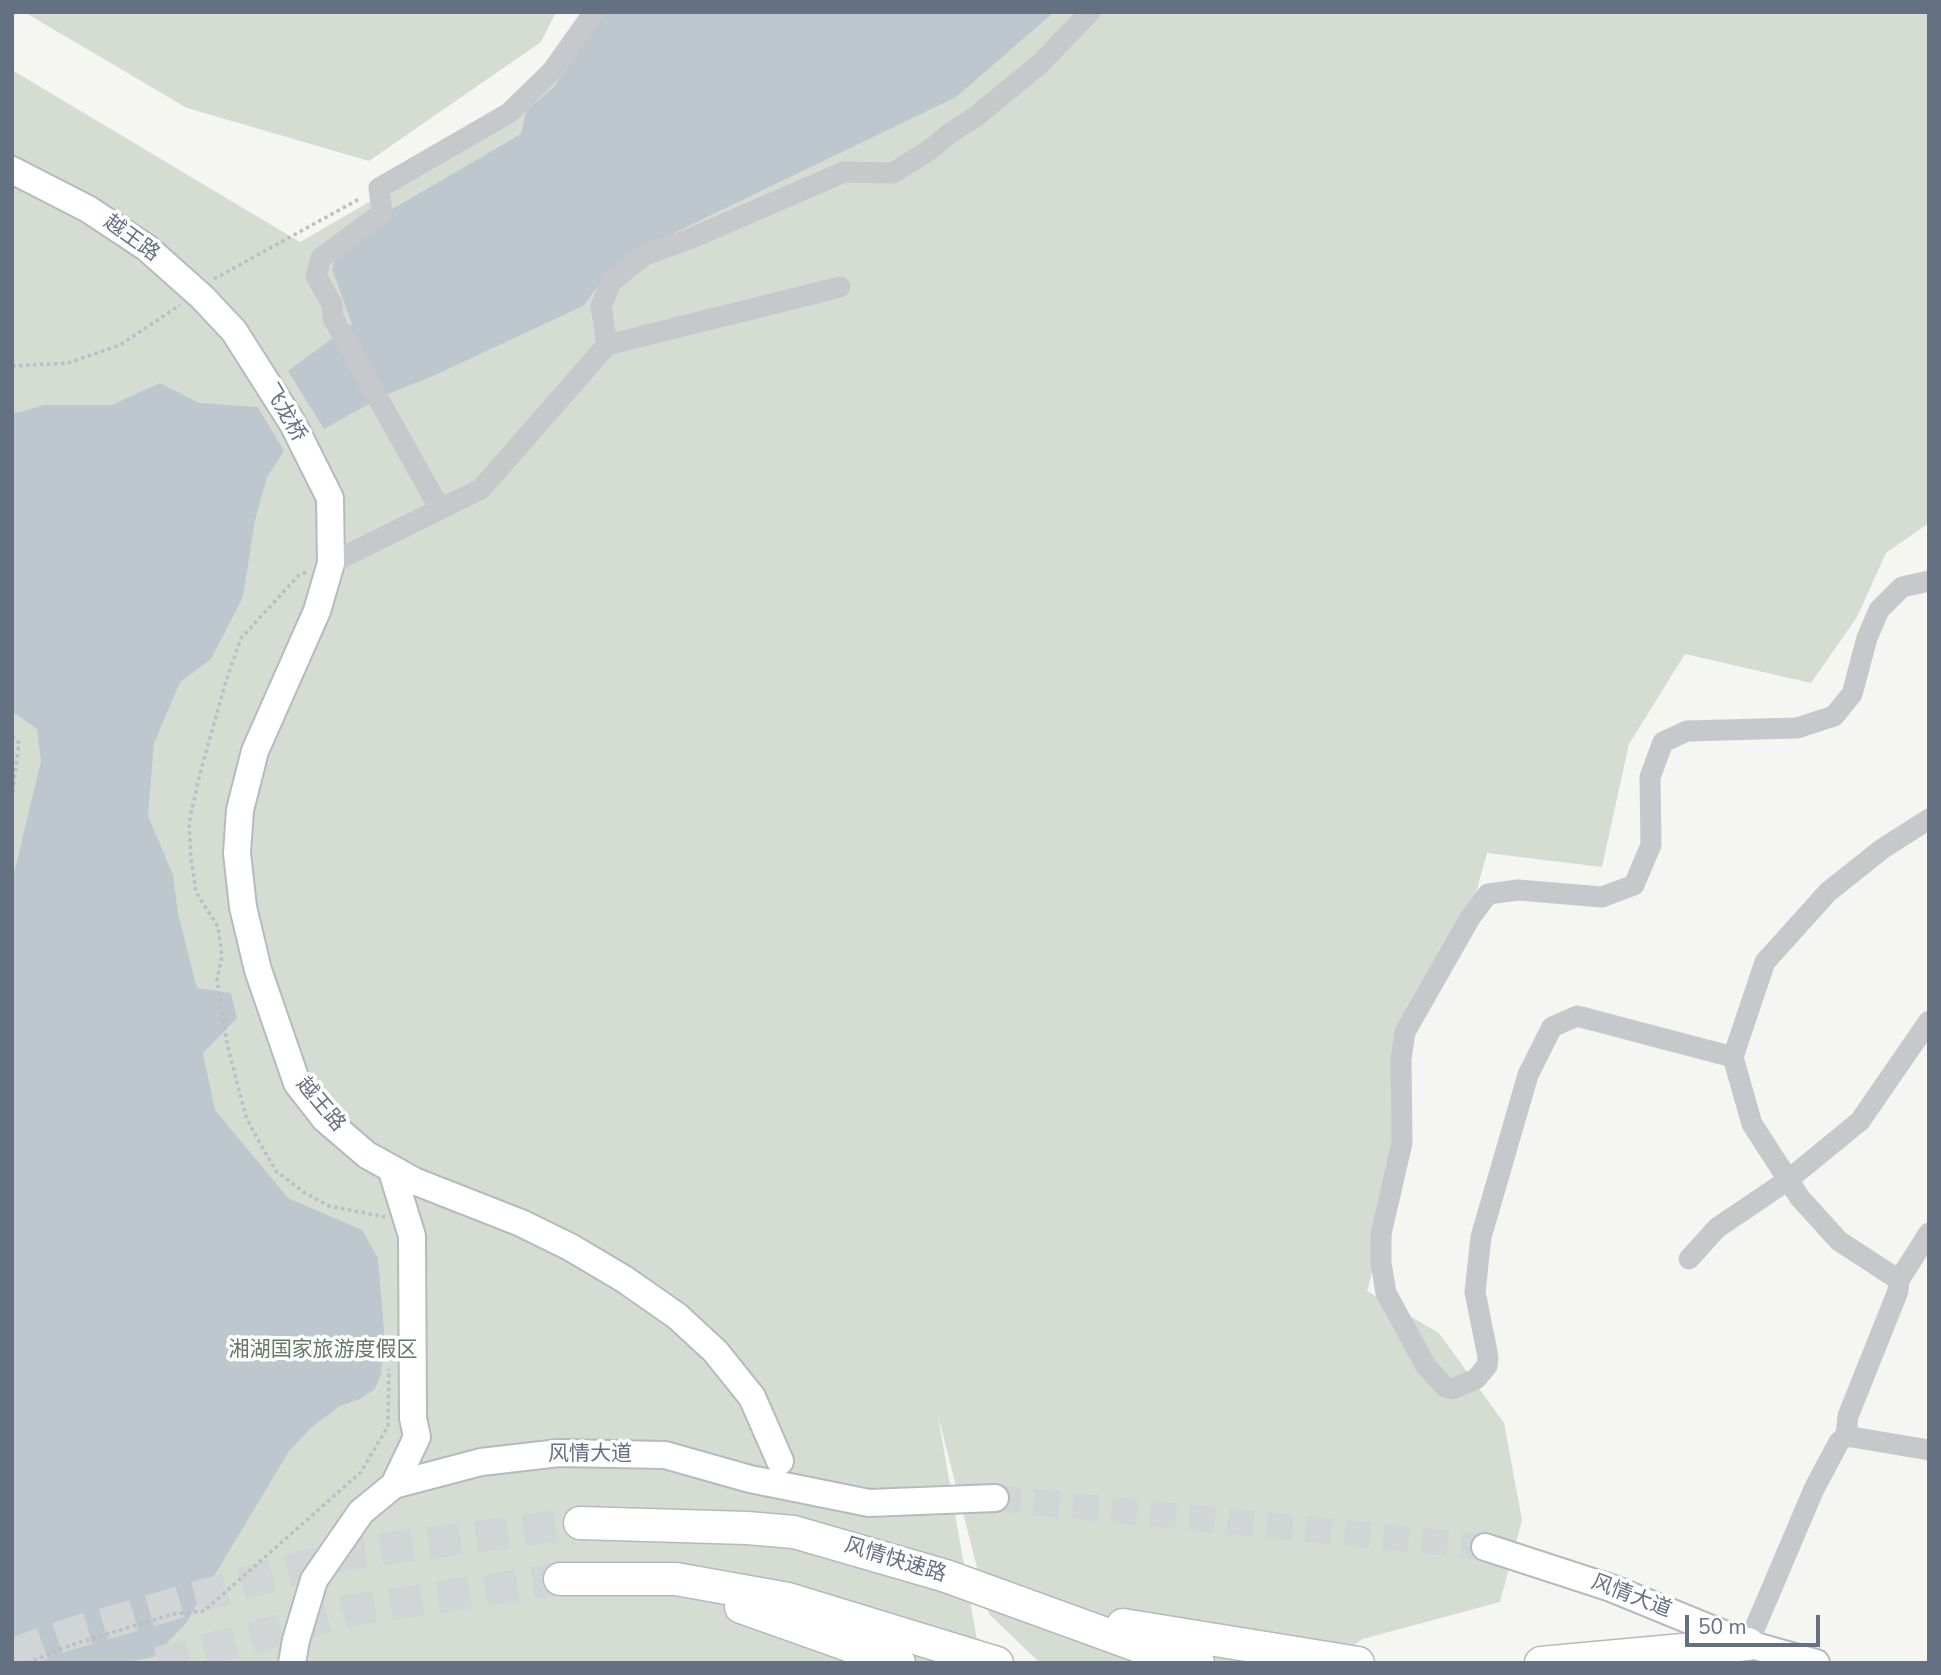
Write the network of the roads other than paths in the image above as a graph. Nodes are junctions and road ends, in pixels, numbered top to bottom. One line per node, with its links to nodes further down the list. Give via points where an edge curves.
1 (594, 12): 8 (street, via 552,71 509,113 379,188 382,213 321,258 316,276 332,304 333,318)
2 (1090, 12): 6 (street, via 1048,56 986,108 893,173 844,172 643,256 611,282 601,306)
3 (12, 170): 5 (main road, 越王路, via 88,209 147,248)
4 (840, 287): 6 (street)
5 (234, 331): 7 (main road, 飞龙桥, via 293,424)
6 (607, 345): 8 (street, via 481,489)
7 (330, 498): 9 (main road, 越王路)
8 (440, 509): 9 (street)
9 (331, 563): 14 (main road, 越王路, via 317,611 255,751 240,810 237,853 243,907 258,970 297,1083 325,1119 367,1155)
10 (1929, 581): 13 (street, via 1902,587 1879,610 1852,694 1834,716 1797,728 1688,731 1663,742 1650,777 1651,845 1634,885 1602,897 1518,890 1488,894 1470,918 1405,1032 1402,1143 1381,1234 1386,1293 1426,1366 1445,1387 1452,1389 1476,1379 1487,1366 1475,1292 1481,1237 1528,1075 1552,1027 1577,1016)
11 (1929, 820): 13 (street, via 1882,849 1828,892 1765,962)
12 (1929, 1021): 15 (street, via 1860,1121)
13 (1732, 1057): 15 (street, via 1752,1124)
14 (391, 1168): 19 (main road, via 412,1236); 22 (main road, 越王路, via 570,1247 677,1317 715,1351 752,1397)
15 (1788, 1180): 17 (street, via 1717,1228); 18 (street, via 1839,1241)
16 (1929, 1233): 18 (street)
17 (1689, 1259)
18 (1899, 1280): 20 (street, via 1848,1416)
19 (415, 1428): 23 (main road, via 435,1466); 24 (main road)
20 (1846, 1436): 21 (street); 29 (street, via 1814,1489)
21 (1929, 1450)
22 (780, 1461)
23 (481, 1462): 24 (main road, 风情大道); 25 (main road, 风情大道, via 559,1453 665,1455 750,1479 869,1503)
24 (394, 1485): 30 (main road, 风情大道, via 361,1512 314,1580)
25 (995, 1499)
26 (580, 1523): 28 (highway, 风情快速路, via 794,1532 946,1576)
27 (1486, 1547): 29 (main road, 风情大道, via 1611,1588)
28 (1049, 1613): 33 (highway, 风情快速路); 34 (highway)
29 (1744, 1653): 35 (highway); 36 (main road, 风情大道)
30 (292, 1663)
31 (899, 1663): 32 (highway, via 721,1600 560,1579 676,1580 788,1599)
32 (997, 1663)
33 (1198, 1663)
34 (1358, 1663)
35 (1541, 1663)
36 (1816, 1663)

